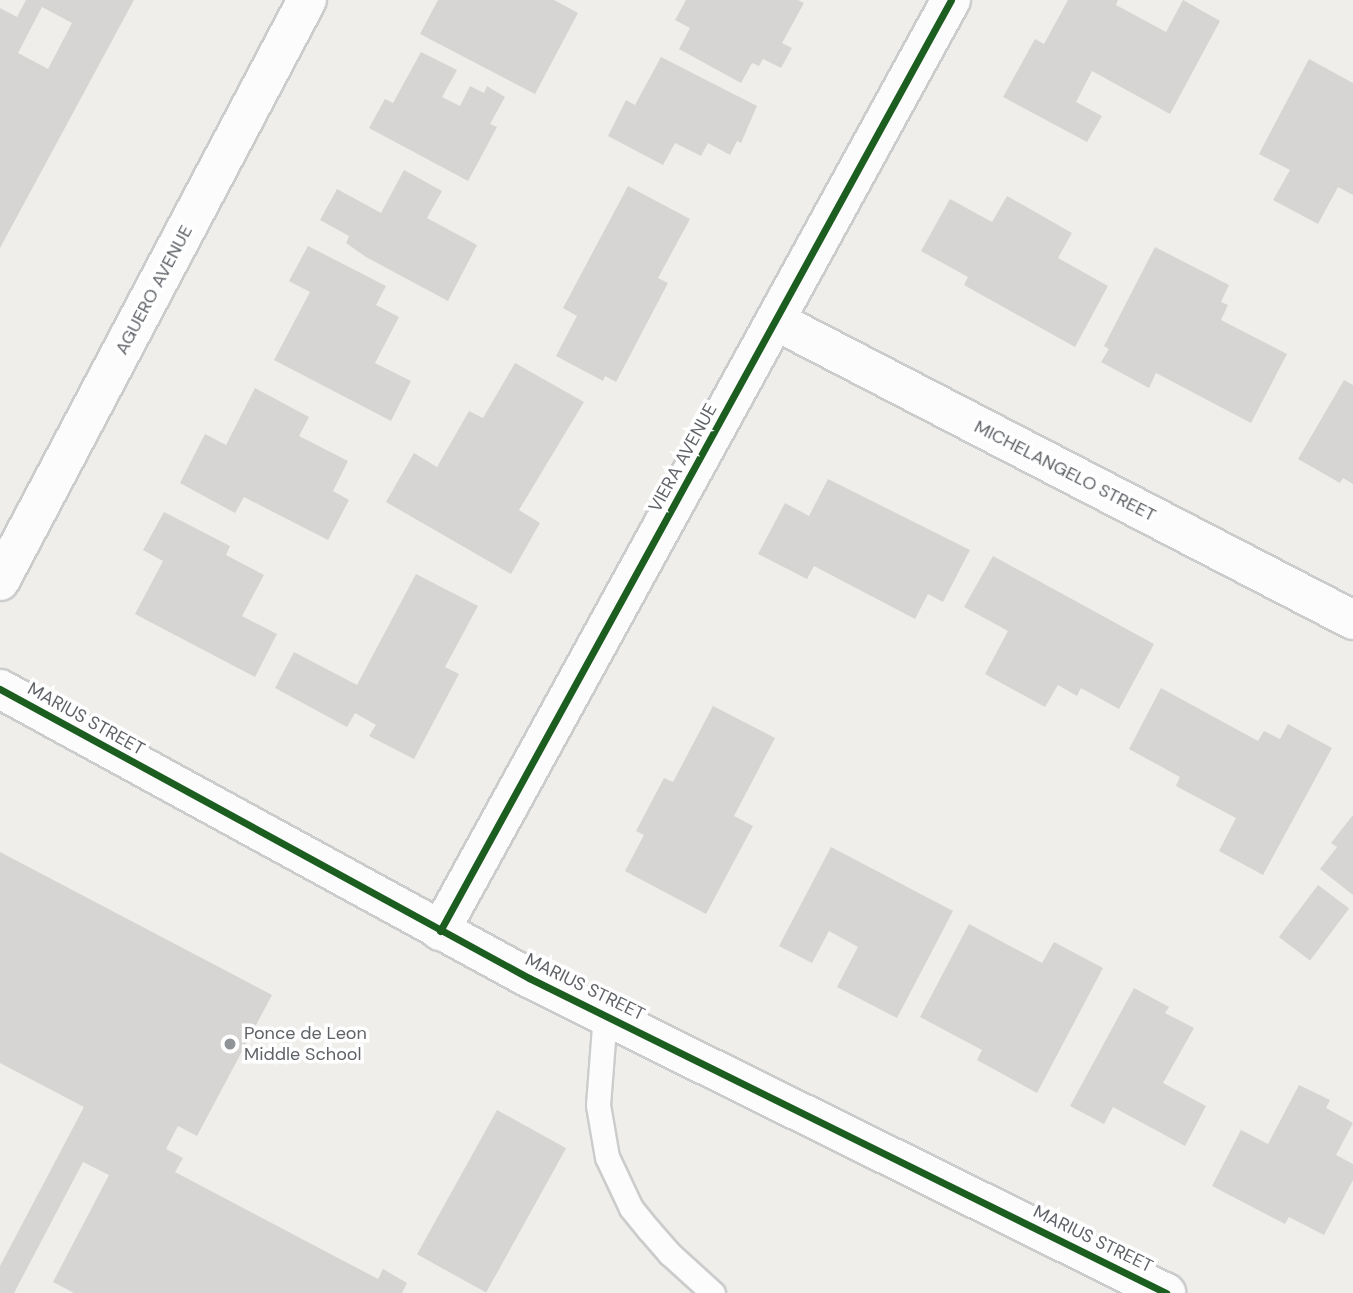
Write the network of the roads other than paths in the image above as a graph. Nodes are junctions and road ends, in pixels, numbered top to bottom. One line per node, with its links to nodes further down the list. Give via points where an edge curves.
1 (307, 0): 4 (street, AGUERO AVENUE)
2 (951, 0): 3 (street, VIERA AVENUE)
3 (776, 321): 5 (street, MICHELANGELO STREET); 7 (street, VIERA AVENUE)
4 (0, 580)
5 (1353, 620)
6 (0, 689): 7 (street, MARIUS STREET)
7 (440, 931): 8 (street, MARIUS STREET)
8 (605, 1014): 9 (lane, via 598,1105 607,1157 631,1208 670,1254); 10 (street, MARIUS STREET)
9 (713, 1293)
10 (1166, 1293)

